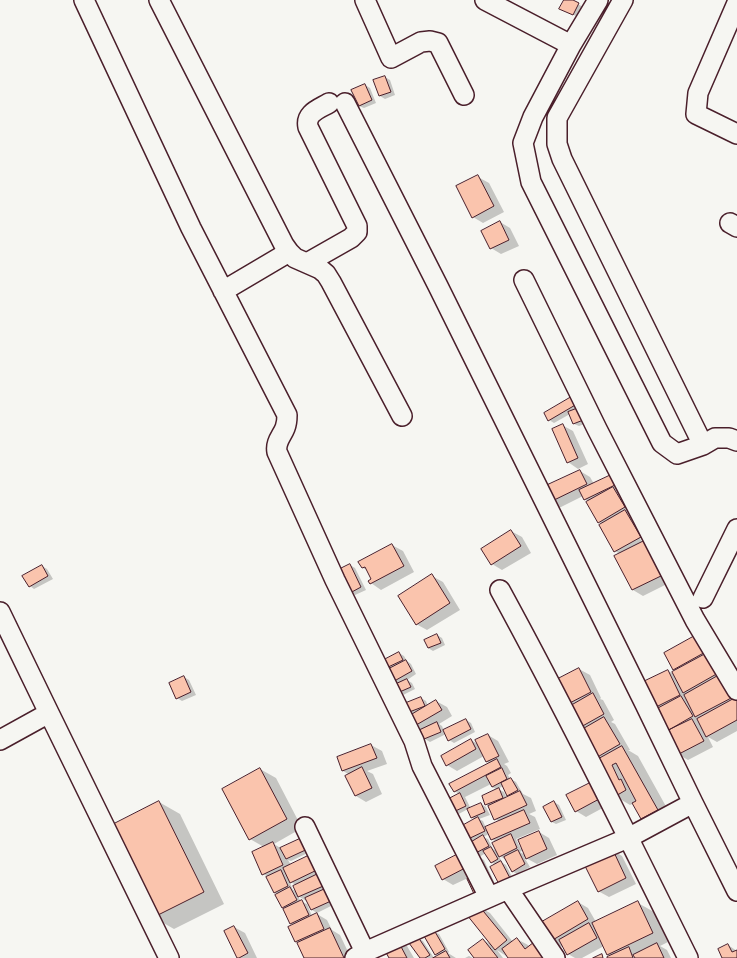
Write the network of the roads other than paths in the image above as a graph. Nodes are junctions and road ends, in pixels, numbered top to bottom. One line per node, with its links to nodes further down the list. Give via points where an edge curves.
1 (84, 0): 14 (street, via 190,228)
2 (365, 0): 9 (street, via 391,58 421,42 438,43)
3 (485, 0): 8 (street)
4 (598, 0): 8 (street)
5 (623, 0): 17 (street, via 557,118 557,144 562,159)
6 (162, 1): 11 (street)
7 (737, 3): 10 (street, via 698,93 696,114)
8 (570, 45): 17 (street, via 533,116 524,143 531,182 662,443 677,454)
9 (464, 95)
10 (737, 134)
11 (289, 252): 12 (street); 14 (street)
12 (307, 263): 15 (street, via 320,269 328,278); 25 (street, via 357,232 357,226 307,122 315,111 337,103 455,322)
13 (524, 280): 22 (street, via 593,422 695,620)
14 (223, 291): 30 (street, via 288,415 276,446 277,452 335,580 414,741 422,766)
15 (402, 416)
16 (737, 441): 17 (street, via 715,438)
17 (703, 445)
18 (737, 529): 20 (street)
19 (500, 590): 27 (street)
20 (703, 598)
21 (0, 612): 23 (street)
22 (737, 690)
23 (48, 713): 24 (street); 32 (street)
24 (0, 740)
25 (693, 804): 27 (street); 29 (street)
26 (305, 827): 31 (street)
27 (628, 838): 28 (street); 34 (street)
28 (508, 888): 30 (street); 33 (street)
29 (737, 891)
30 (489, 897): 31 (street)
31 (360, 955)
32 (169, 958)
33 (554, 958)
34 (688, 958)

